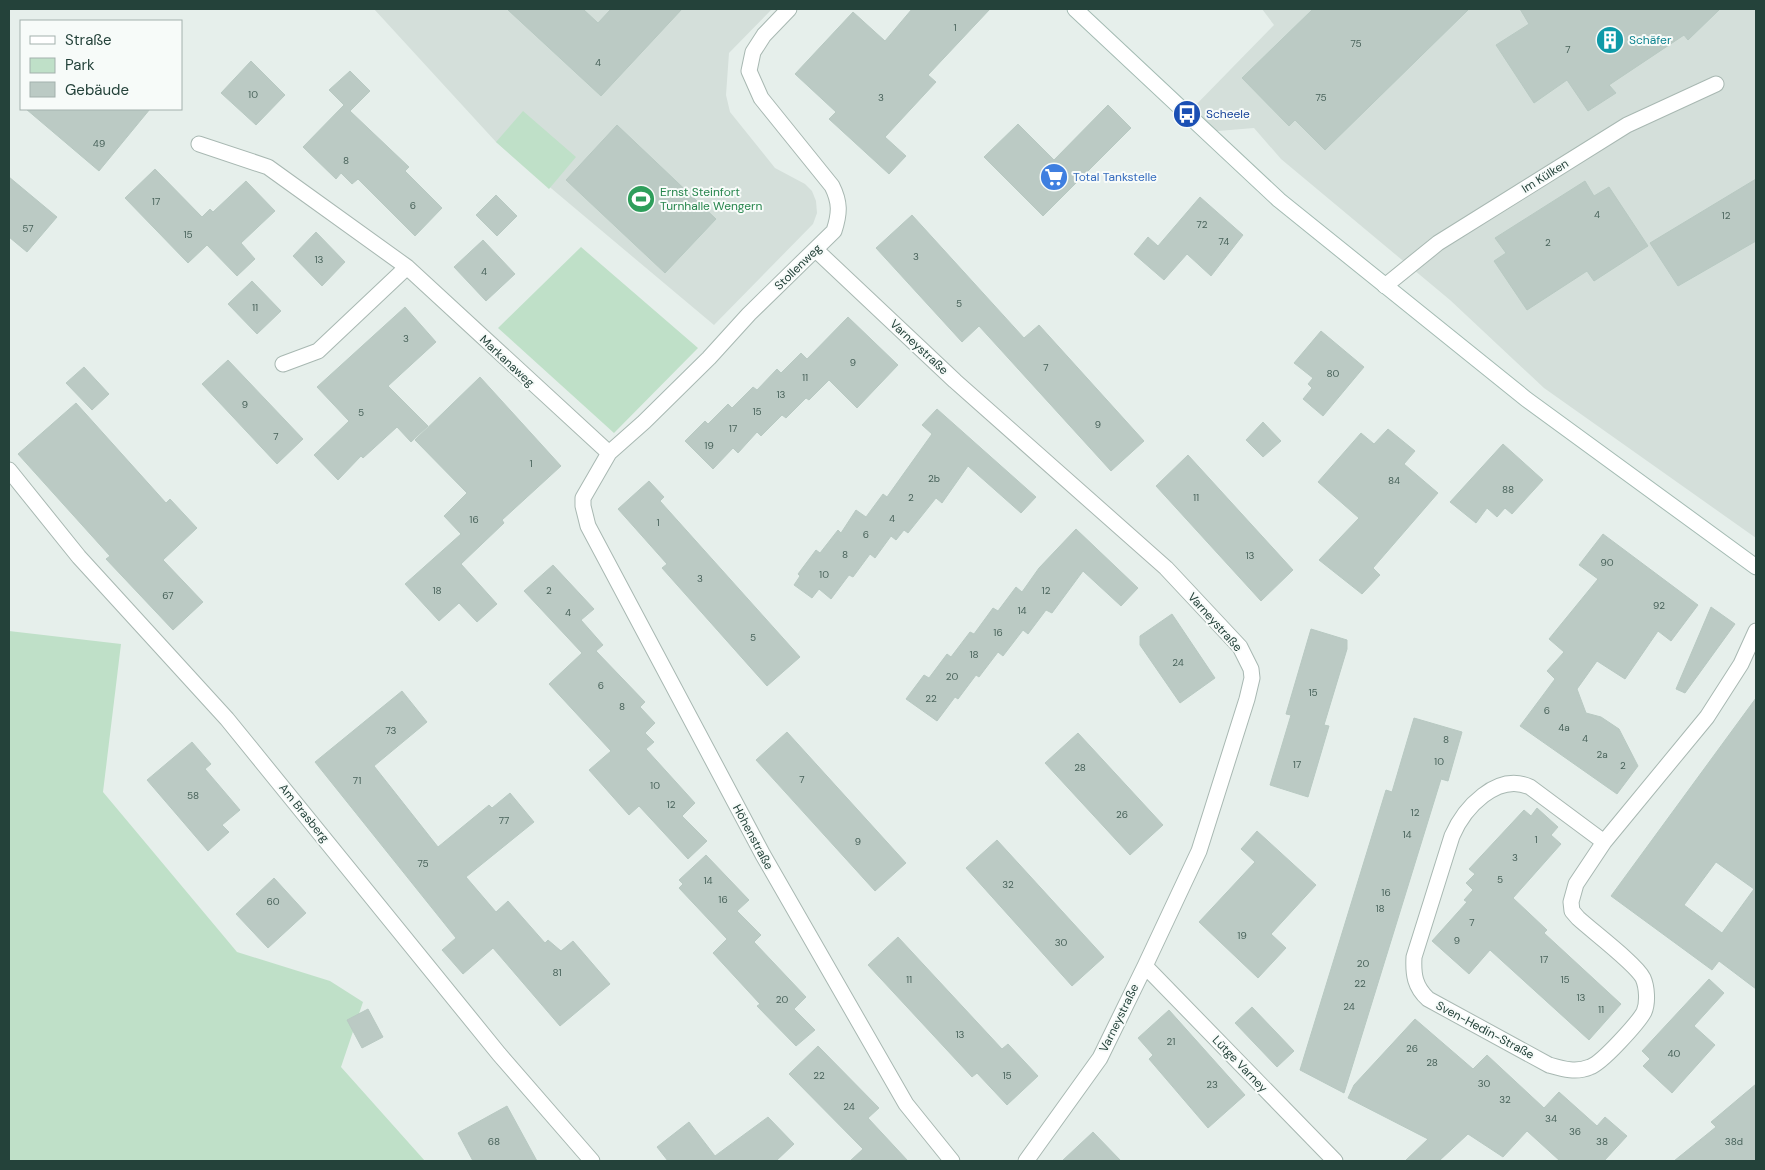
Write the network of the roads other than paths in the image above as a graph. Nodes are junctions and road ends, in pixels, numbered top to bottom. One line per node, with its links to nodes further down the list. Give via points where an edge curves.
1 (789, 9): 5 (street, Stollenweg, via 753,52 749,71 761,98 832,186 838,198 839,215 834,231)
2 (1075, 9): 7 (street, via 1279,200)
3 (1716, 84): 7 (street, Im Külken, via 1627,125 1438,243)
4 (199, 144): 6 (street, Markanaweg, via 268,167)
5 (816, 250): 9 (street, Stollenweg); 15 (street, Varneystraße, via 954,381 1166,568 1234,641 1248,663 1252,678 1247,699 1199,851)
6 (407, 267): 8 (street, via 318,350); 9 (street, Markanaweg)
7 (1385, 286): 12 (street, via 1526,399)
8 (283, 364)
9 (609, 453): 11 (street, Stollenweg)
10 (9, 470): 16 (street, Am Brasberg, via 80,557 227,719 499,1054)
11 (583, 498): 17 (street, Höhenstraße, via 588,526 762,855 906,1104)
12 (1756, 567)
13 (1756, 632): 14 (street, Sven-Hedin-Straße, via 1707,717)
14 (1604, 842): 14 (street, Sven-Hedin-Straße, via 1530,786 1507,783 1486,792 1457,825 1452,836 1414,957 1414,976 1421,993 1549,1065 1573,1070 1599,1063 1643,1014 1646,1004 1640,975 1572,910 1576,884)
15 (1145, 966): 18 (street, Varneystraße, via 1100,1058); 19 (street, Lütge Varney)
16 (592, 1161)
17 (952, 1161)
18 (1026, 1161)
19 (1336, 1161)

